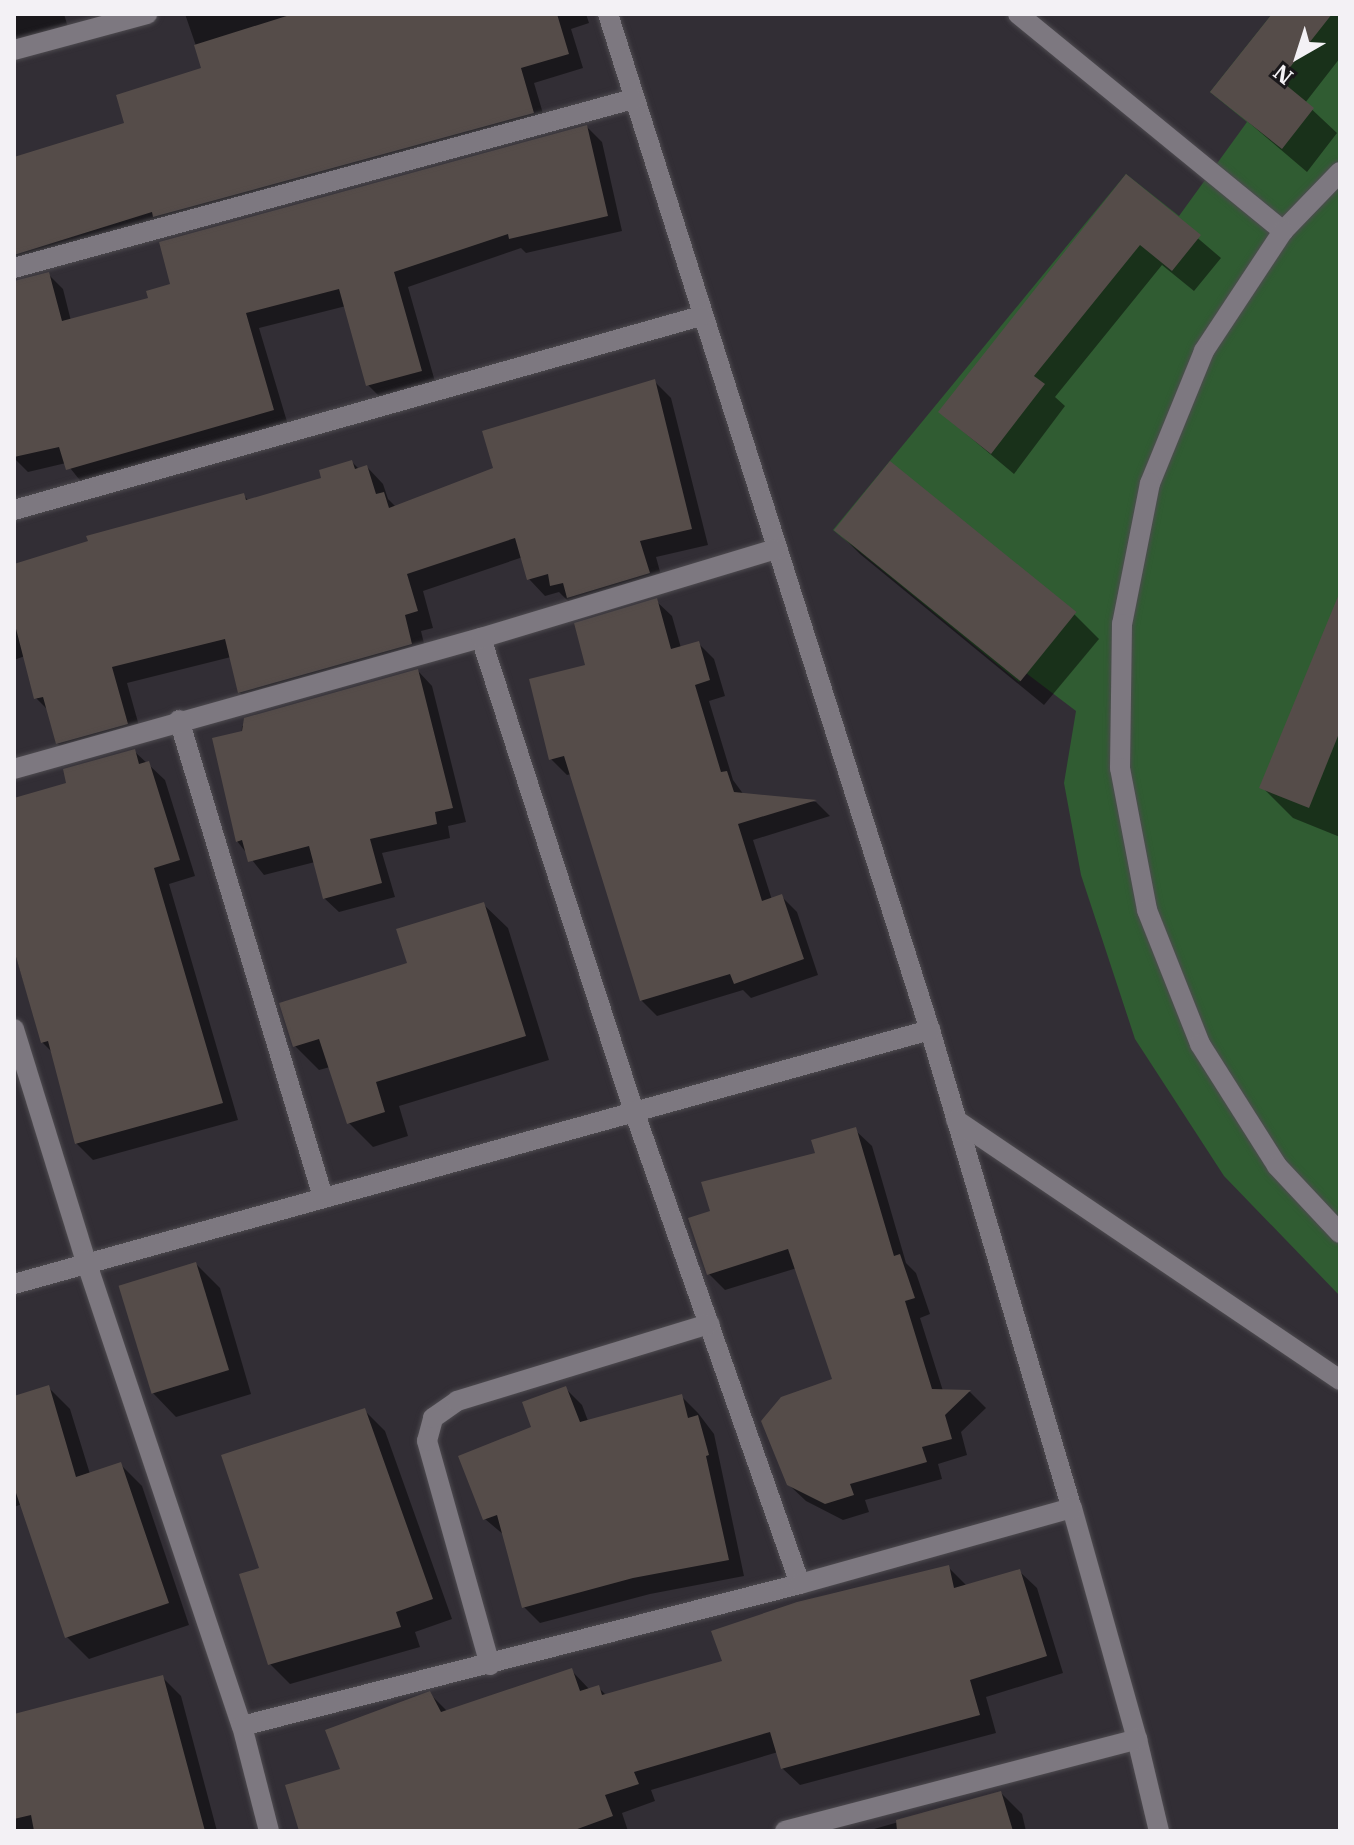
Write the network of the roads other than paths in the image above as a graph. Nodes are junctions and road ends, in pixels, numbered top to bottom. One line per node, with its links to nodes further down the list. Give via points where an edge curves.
1 (147, 14): 4 (street)
2 (608, 14): 5 (street)
3 (1018, 14): 7 (street)
4 (14, 50)
5 (633, 99): 8 (street); 9 (street)
6 (1340, 172): 7 (street)
7 (1283, 231): 20 (street, via 1204,351 1150,483 1122,624 1120,768 1147,910 1200,1044 1277,1166)
8 (14, 268)
9 (701, 316): 10 (street); 11 (street)
10 (14, 510)
11 (775, 549): 12 (street); 16 (street)
12 (481, 638): 13 (street); 17 (street)
13 (179, 720): 14 (street); 19 (street)
14 (14, 769)
15 (14, 1029): 21 (street)
16 (930, 1030): 17 (street); 18 (street)
17 (634, 1111): 19 (street); 23 (street)
18 (956, 1120): 24 (street); 25 (street)
19 (323, 1196): 21 (street)
20 (1340, 1233)
21 (86, 1261): 22 (street); 28 (street)
22 (14, 1284)
23 (709, 1324): 26 (street); 27 (street, via 457,1401 433,1418 427,1441)
24 (1340, 1380)
25 (1072, 1508): 26 (street); 29 (street)
26 (800, 1584): 27 (street)
27 (490, 1665): 28 (street)
28 (242, 1726): 30 (street)
29 (1137, 1739): 31 (street); 32 (street)
30 (269, 1831)
31 (785, 1831)
32 (1159, 1831)

